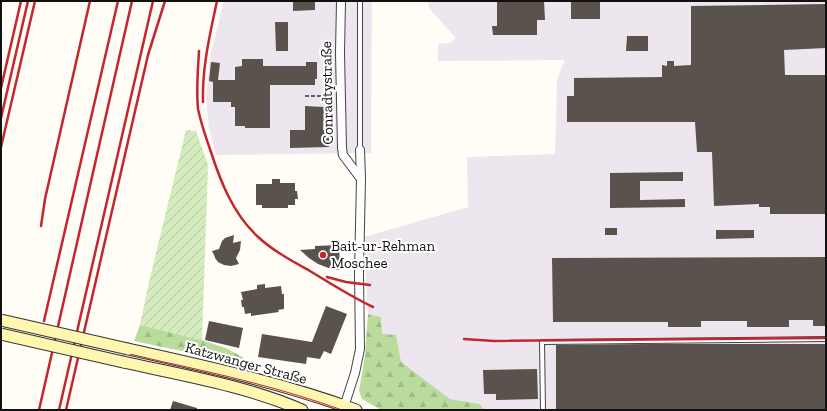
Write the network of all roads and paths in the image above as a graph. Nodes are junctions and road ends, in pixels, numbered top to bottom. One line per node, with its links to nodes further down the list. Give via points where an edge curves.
1 (340, 1): 4 (street, Conradtystraße)
2 (360, 1): 5 (lane)
3 (305, 96): 4 (path)
4 (341, 96): 6 (street, Conradtystraße, via 343,156)
5 (360, 150): 6 (street)
6 (361, 179): 10 (street, via 360,349)
7 (1, 320): 10 (main road, Katzwanger Straße, bridge, via 237,374)
8 (1, 334): 11 (main road, Katzwanger Straße, bridge, via 228,386)
9 (826, 339): 13 (lane, via 542,342)
10 (344, 408): 12 (main road, Katzwanger Straße)
11 (302, 410)
12 (356, 410)
13 (543, 410)

